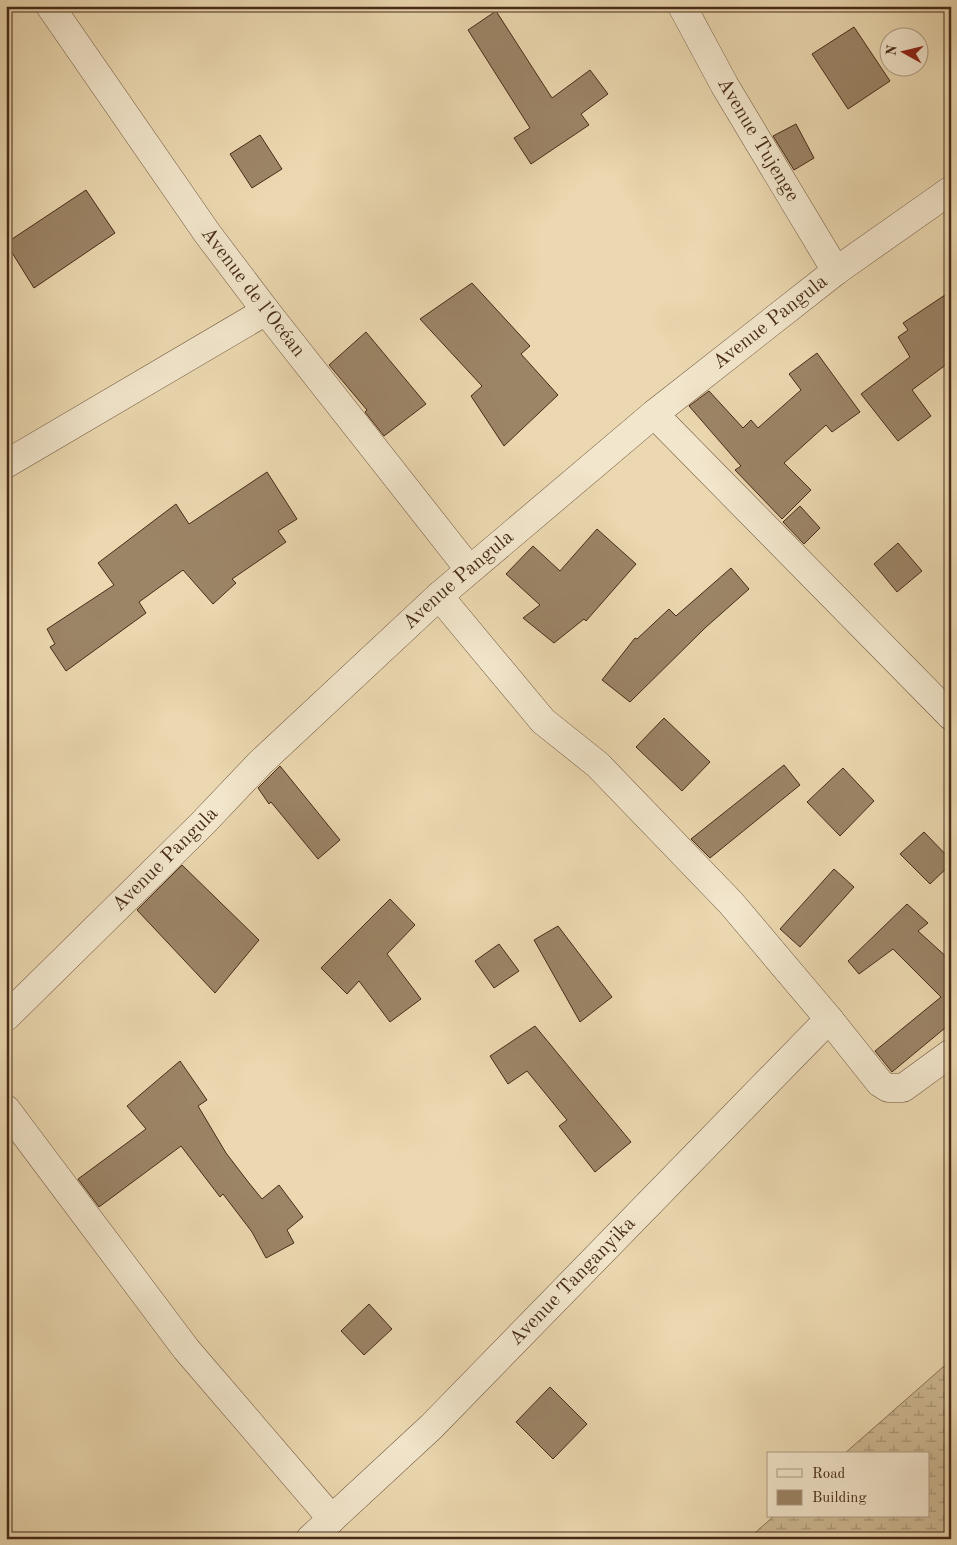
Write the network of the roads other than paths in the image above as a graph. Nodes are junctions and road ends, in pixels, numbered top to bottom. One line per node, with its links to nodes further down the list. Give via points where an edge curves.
1 (50, 6): 5 (street, Avenue de l'Océan, via 207,233)
2 (682, 6): 4 (street, Avenue Tujenge, via 725,86)
3 (951, 190): 4 (street, Avenue Pangula)
4 (836, 270): 6 (street, Avenue Pangula)
5 (266, 311): 7 (street); 8 (street, Avenue de l'Océan)
6 (654, 414): 8 (street, Avenue Pangula); 10 (street)
7 (6, 464)
8 (469, 569): 9 (street, Avenue Pangula)
9 (439, 596): 11 (street, Avenue Pangula, via 260,763 203,824); 12 (street, via 543,721 598,765 731,903)
10 (951, 716)
11 (6, 1017)
12 (829, 1019): 13 (street, via 880,1083 888,1088 903,1088); 15 (street, Avenue Tanganyika, via 431,1427)
13 (951, 1053)
14 (6, 1110): 15 (street, via 186,1349)
15 (332, 1519): 16 (street, Avenue Tanganyika)
16 (310, 1539)

